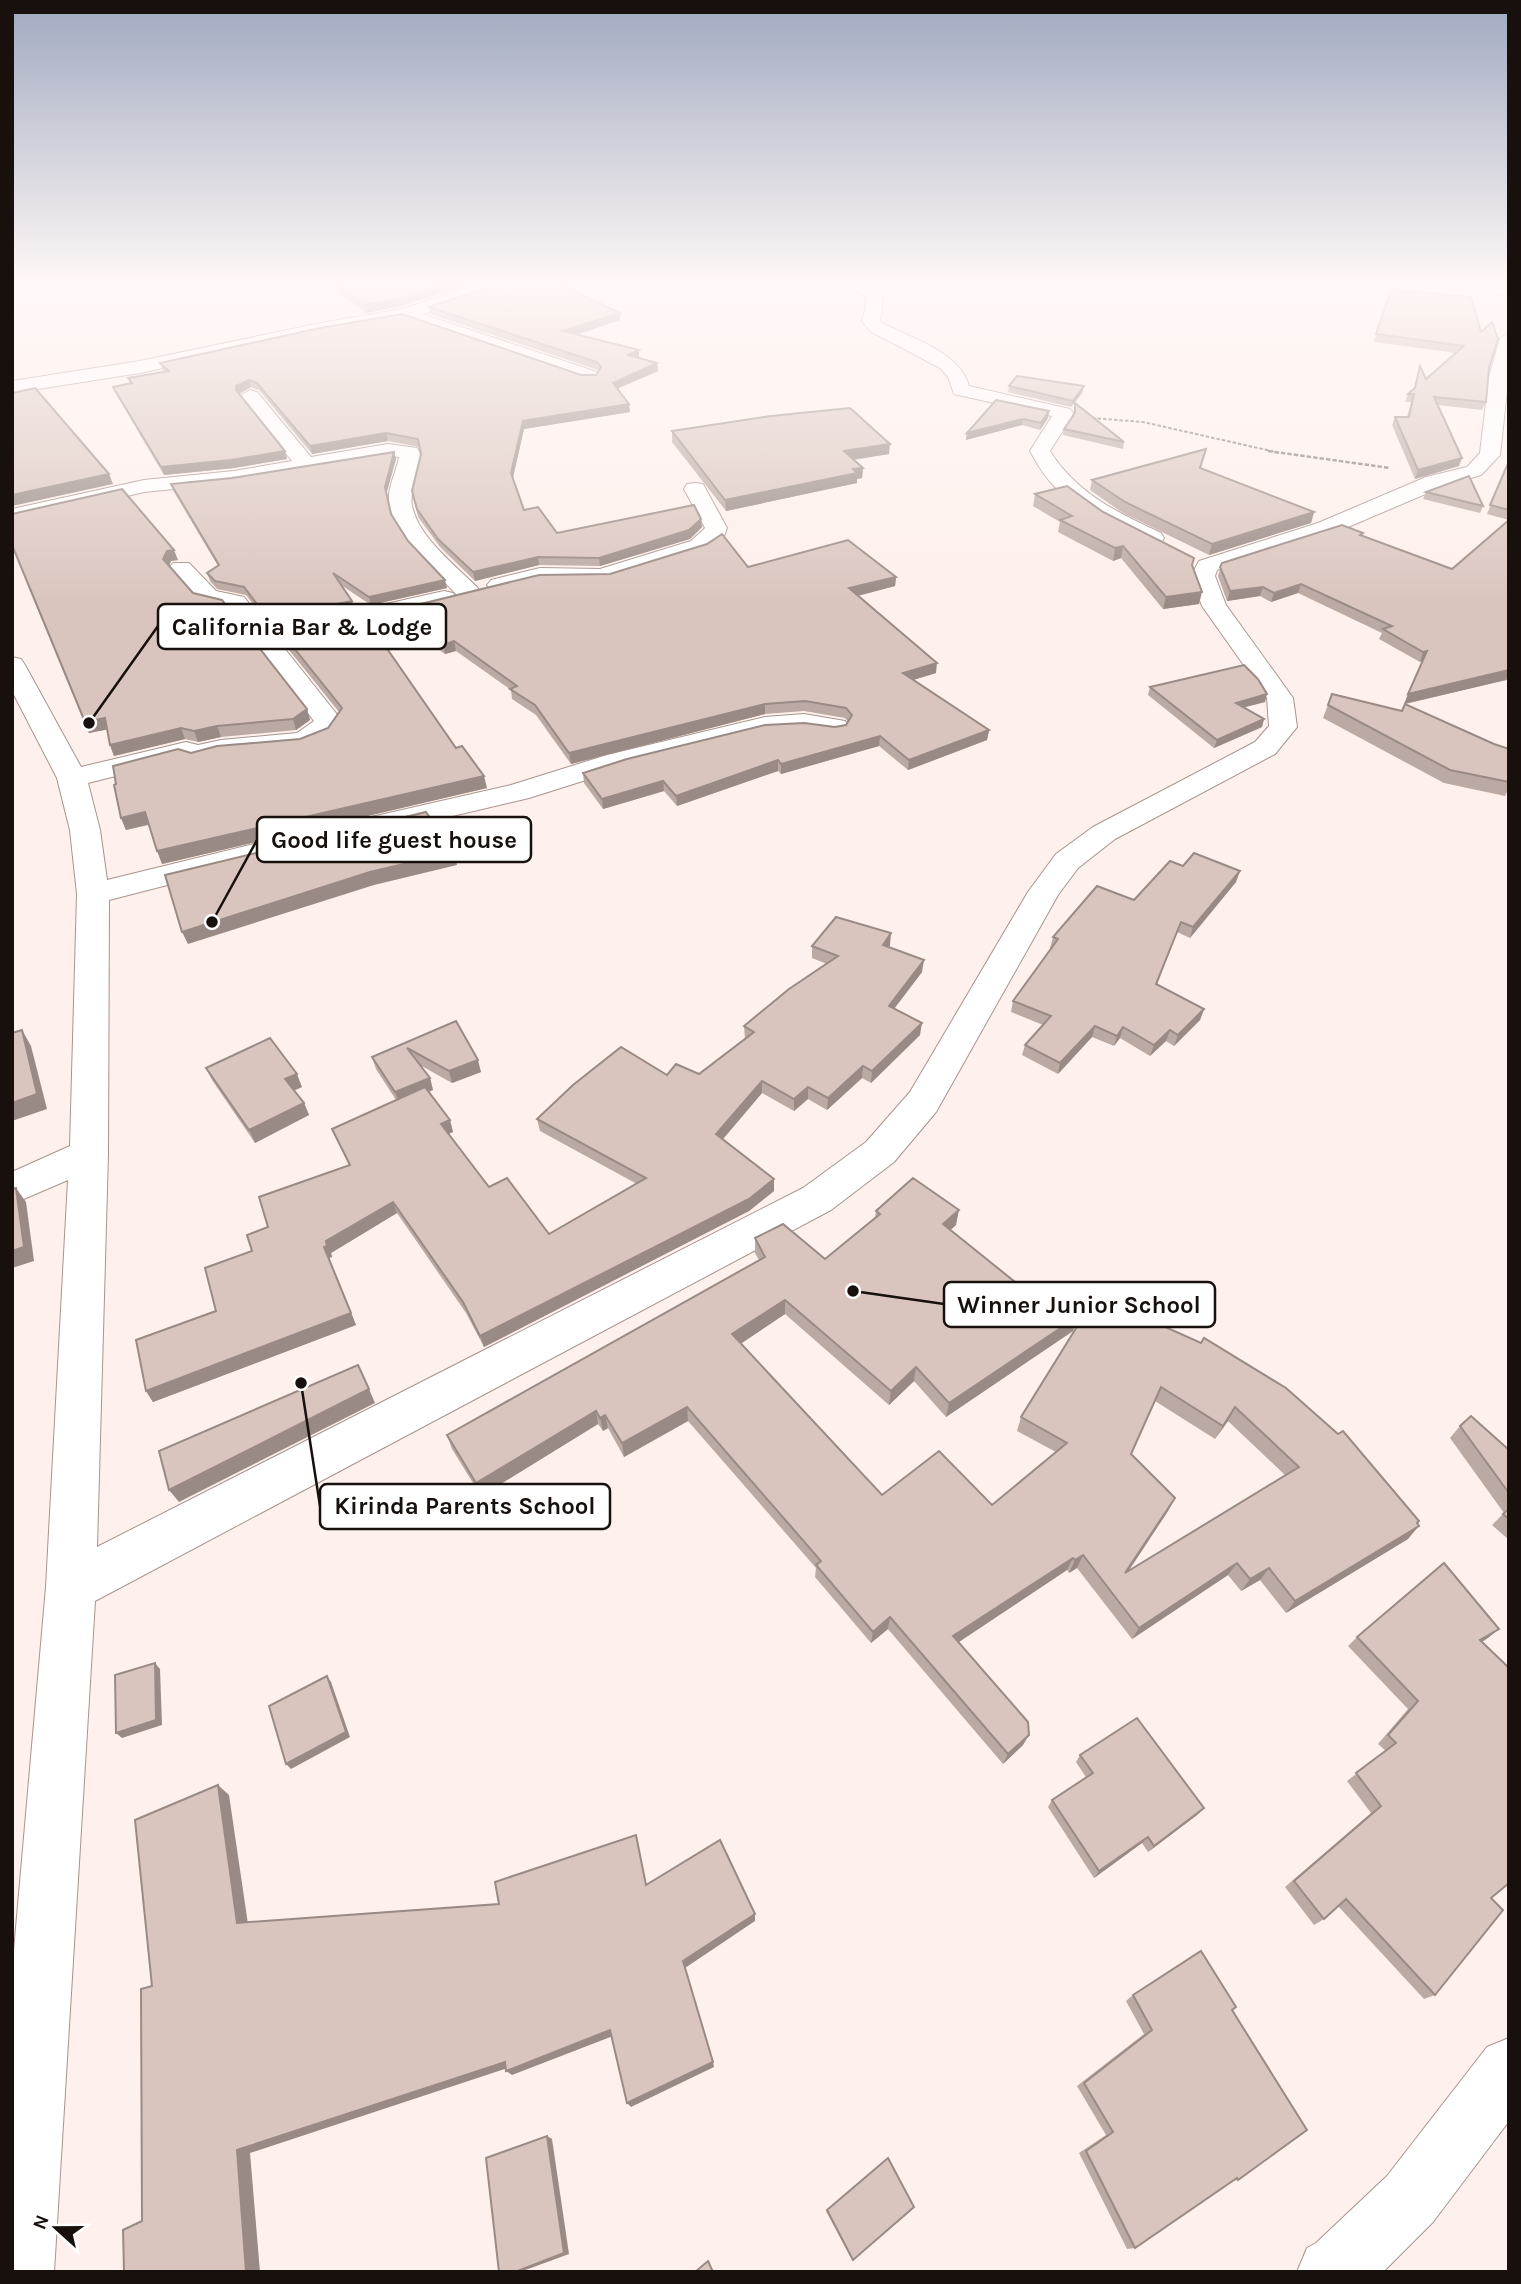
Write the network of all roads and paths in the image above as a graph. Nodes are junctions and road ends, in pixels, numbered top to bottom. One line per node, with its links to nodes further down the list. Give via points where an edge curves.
1 (961, 390): 4 (street)
2 (1498, 390): 6 (street, via 1490,455 1474,471)
3 (250, 396): 5 (street)
4 (1063, 413): 6 (path, via 1143,422 1267,451); 9 (street, via 1040,451 1051,471 1078,497)
5 (306, 465): 8 (street, via 144,486); 11 (street, via 388,450 410,452 400,506 414,533)
6 (1450, 477): 9 (street, via 1326,528)
7 (695, 489): 11 (street, via 716,528 699,546 602,576 540,575)
8 (12, 516)
9 (1186, 555): 19 (street, via 1280,698 1283,727 1265,748 1104,833 1067,861 923,1102 880,1153 817,1199)
10 (181, 568): 12 (street, via 208,597 235,602)
11 (468, 592): 12 (street, via 328,624)
12 (271, 645): 15 (street, via 324,713 328,722 320,733 303,741 195,754 186,750)
13 (12, 664): 15 (street)
14 (835, 727): 16 (street, via 804,722 765,725 617,761 519,792)
15 (72, 778): 16 (street, via 85,830)
16 (93, 894): 17 (street)
17 (89, 1154): 18 (street); 19 (street)
18 (12, 1188)
19 (71, 1587): 22 (street)
20 (1509, 2069): 21 (street, via 1410,2199)
21 (1348, 2267)
22 (20, 2272)

